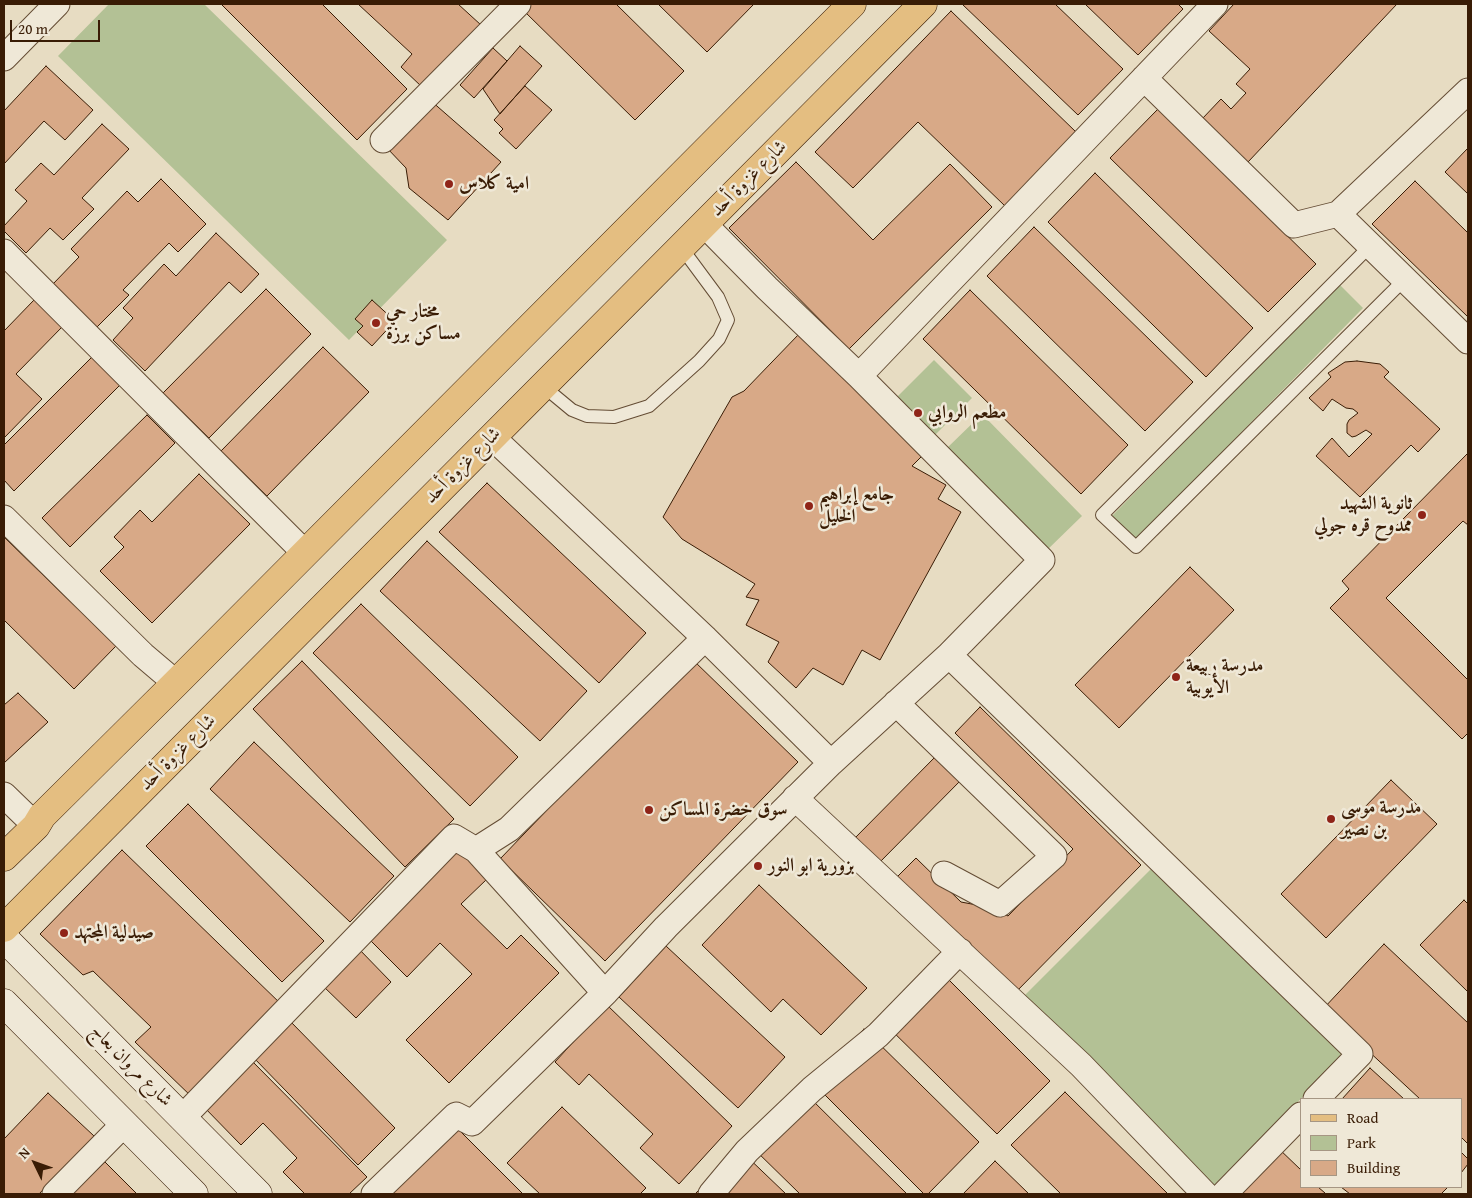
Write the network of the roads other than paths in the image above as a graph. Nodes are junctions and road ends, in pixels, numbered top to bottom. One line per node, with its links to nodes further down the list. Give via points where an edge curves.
1 (57, 4): 6 (street)
2 (518, 4): 9 (street)
3 (852, 4): 21 (main road)
4 (923, 4): 11 (main road, شارع غزوة أحد)
5 (1215, 4): 7 (street)
6 (4, 58)
7 (1144, 78): 10 (street, via 1294,225); 17 (street)
8 (1468, 91): 10 (street)
9 (383, 140)
10 (1338, 214): 12 (street)
11 (704, 224): 13 (main road, شارع غزوة أحد); 17 (street)
12 (1370, 246): 15 (street); 15 (lane, via 1102,515 1136,547)
13 (681, 247): 18 (main road, شارع غزوة أحد); 18 (lane, via 718,297 728,320 719,339 699,361 649,406 614,417 587,416 572,410)
14 (4, 252): 21 (street)
15 (1405, 279): 16 (street)
16 (1468, 341)
17 (858, 376): 23 (street, via 1042,560)
18 (543, 386): 19 (main road, شارع غزوة أحد)
19 (492, 437): 22 (street); 33 (main road, شارع غزوة أحد)
20 (4, 518): 24 (street, via 143,655)
21 (305, 553): 24 (main road)
22 (705, 638): 26 (street); 30 (street, via 509,829)
23 (949, 655): 25 (street); 38 (street, via 1360,1054)
24 (176, 683): 29 (main road, via 42,816)
25 (896, 704): 26 (street); 32 (street, via 1054,856 1000,904)
26 (831, 763): 28 (street)
27 (4, 795): 29 (street)
28 (795, 798): 35 (street); 36 (street, via 666,927)
29 (36, 826): 31 (main road)
30 (476, 850): 36 (street); 40 (street, via 454,837)
31 (4, 857)
32 (944, 874)
33 (4, 928)
34 (4, 938): 40 (main road, شارع مروان بعاج)
35 (960, 951): 46 (street, via 878,1034 812,1089 747,1151); 47 (street, via 1081,1065)
36 (606, 993): 45 (street, via 472,1123 456,1115)
37 (4, 1003): 41 (main road)
38 (1317, 1098)
39 (1300, 1116): 48 (street)
40 (182, 1118): 44 (main road, شارع مروان بعاج)
41 (124, 1124): 42 (street); 43 (main road)
42 (55, 1194)
43 (194, 1194)
44 (258, 1194)
45 (374, 1194)
46 (711, 1194)
47 (1205, 1194)
48 (1224, 1194)

